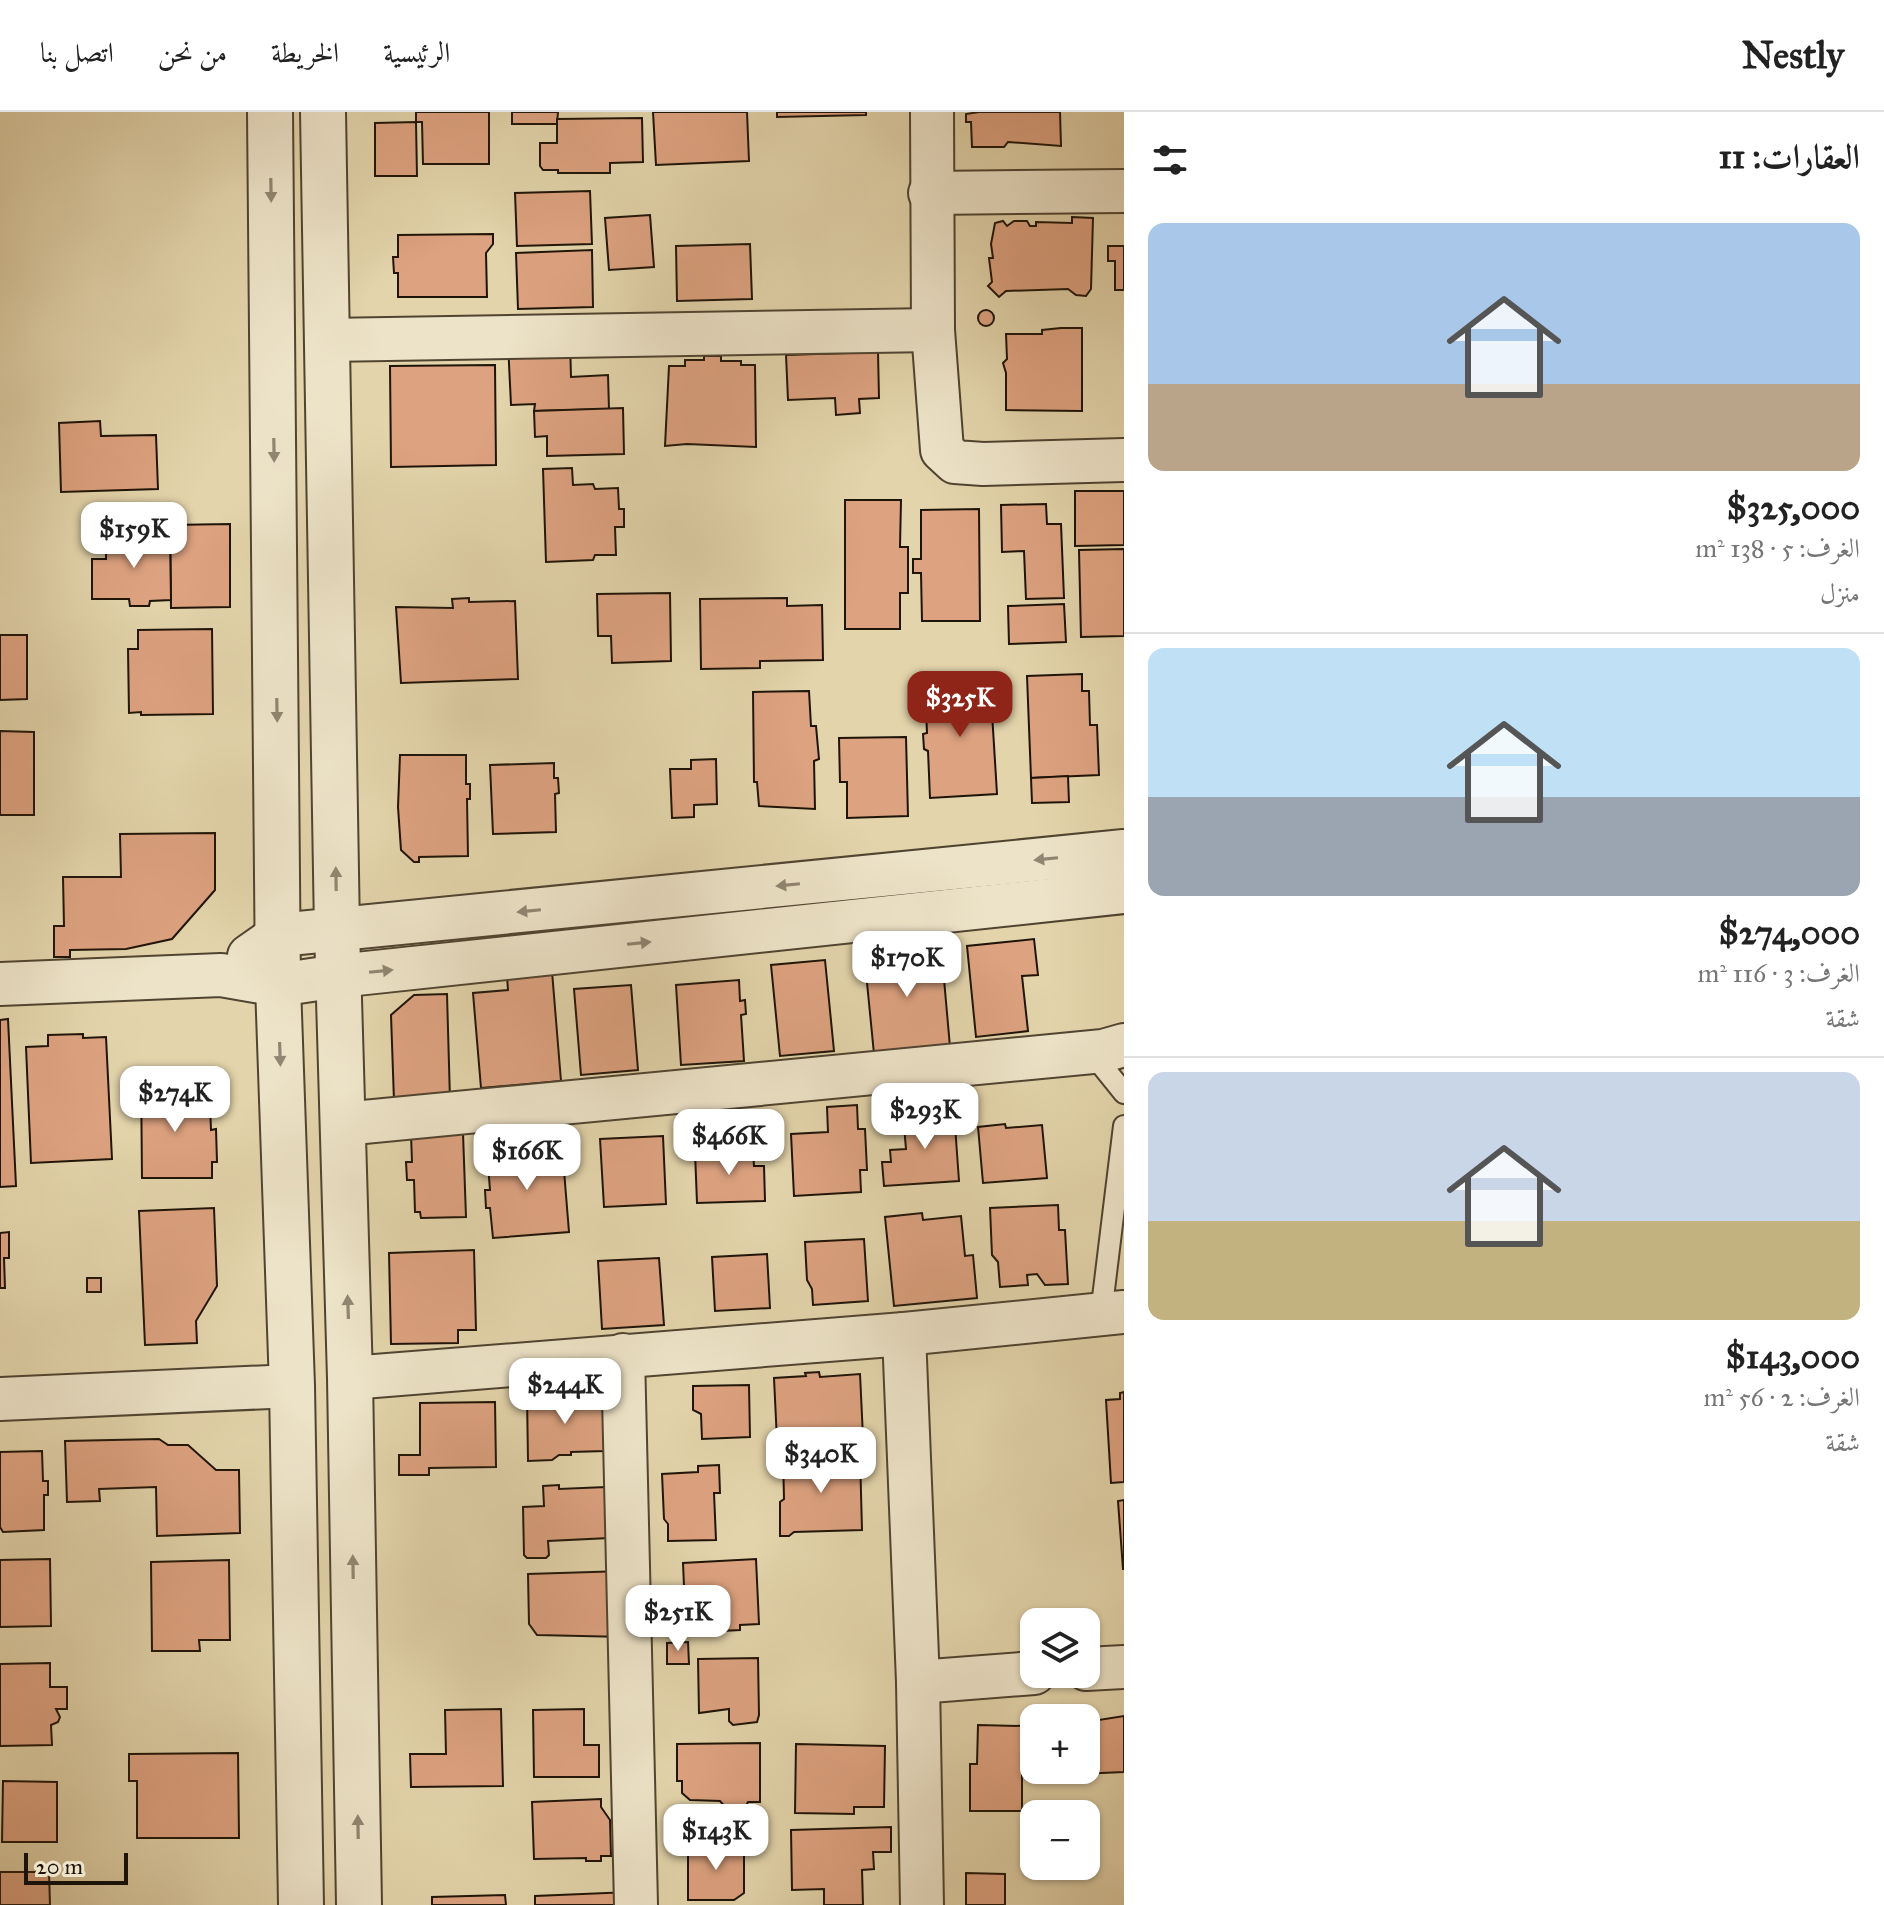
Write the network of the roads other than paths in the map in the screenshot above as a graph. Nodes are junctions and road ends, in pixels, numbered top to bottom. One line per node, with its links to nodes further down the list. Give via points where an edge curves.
1 (270, 112): 12 (street, one-way to 12)
2 (323, 112): 7 (street)
3 (932, 112): 5 (street)
4 (1124, 191): 5 (street)
5 (930, 193): 6 (street)
6 (933, 330): 7 (street); 8 (street, via 942,450 955,462)
7 (327, 340): 11 (street, one-way to 7)
8 (1124, 460)
9 (1124, 851): 11 (street, one-way to 11)
10 (1124, 892): 14 (street, one-way to 10)
11 (337, 930): 12 (street); 14 (street)
12 (279, 935): 13 (street); 16 (street)
13 (221, 975): 15 (street); 16 (street)
14 (338, 976): 16 (street); 19 (street)
15 (0, 984)
16 (278, 985): 26 (street, one-way to 26)
17 (1108, 1048): 18 (lane); 19 (street)
18 (1124, 1093)
19 (343, 1124): 25 (street, one-way to 19)
20 (1124, 1126): 21 (lane)
21 (1120, 1184): 22 (lane)
22 (1113, 1313): 23 (street)
23 (904, 1334): 24 (street); 31 (street)
24 (623, 1355): 25 (street); 34 (street)
25 (350, 1378): 33 (street, one-way to 25)
26 (292, 1386): 27 (street); 32 (street)
27 (0, 1399)
28 (1124, 1667): 29 (street)
29 (1100, 1668)
30 (1020, 1674): 31 (street)
31 (918, 1682): 35 (street)
32 (301, 1905)
33 (359, 1905)
34 (636, 1905)
35 (922, 1905)

